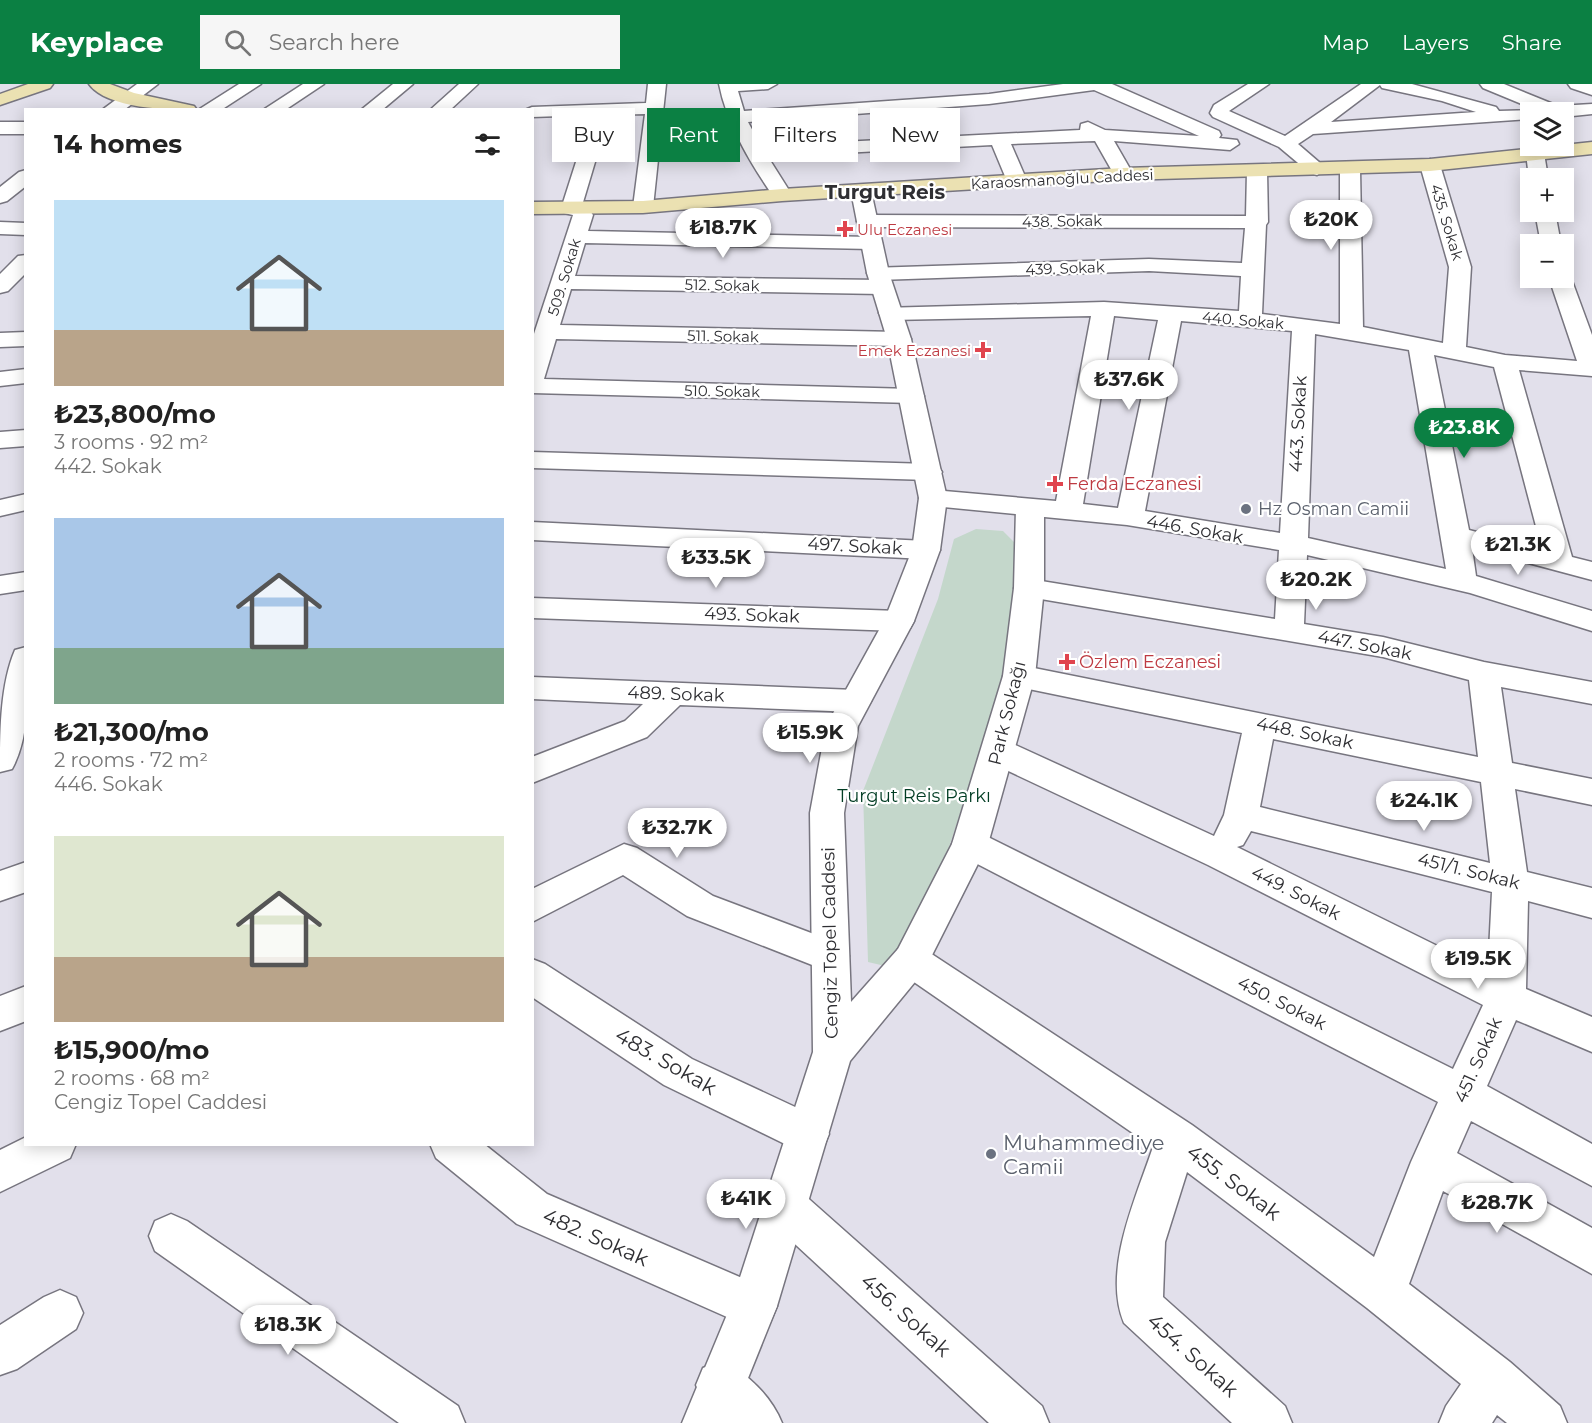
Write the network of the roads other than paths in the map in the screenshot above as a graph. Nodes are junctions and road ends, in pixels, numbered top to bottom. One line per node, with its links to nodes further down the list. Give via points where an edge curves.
1 (44, 84): 21 (main road)
2 (98, 84): 19 (main road)
3 (149, 84): 19 (street)
4 (252, 84): 25 (street)
5 (315, 84): 26 (street)
6 (404, 84): 27 (street)
7 (469, 84): 28 (street)
8 (657, 84): 30 (street)
9 (768, 84): 16 (street)
10 (1260, 84): 46 (street, via 1220,108 1219,113)
11 (1372, 84): 43 (street)
12 (1489, 84): 22 (street)
13 (1577, 84): 18 (street)
14 (1099, 85): 17 (street); 47 (street)
15 (1398, 85): 20 (street)
16 (728, 86): 31 (street)
17 (1067, 86): 38 (street, via 989,99)
18 (1592, 90)
19 (129, 96): 23 (street); 24 (main road)
20 (1447, 97): 37 (street); 40 (street)
21 (0, 100)
22 (1531, 102)
23 (114, 108)
24 (180, 108)
25 (210, 108)
26 (275, 108)
27 (377, 108)
28 (441, 108)
29 (534, 108): 32 (street)
30 (654, 108)
31 (734, 108)
32 (552, 109)
33 (1592, 109): 34 (street)
34 (1574, 110)
35 (1520, 115): 37 (street)
36 (1064, 116): 44 (street)
37 (1503, 116): 40 (street)
38 (740, 117)
39 (740, 123): 48 (street)
40 (1408, 123): 43 (street)
41 (0, 128): 42 (street)
42 (24, 128)
43 (1310, 129): 46 (street)
44 (1101, 135): 45 (street); 47 (street); 60 (street)
45 (999, 139): 49 (street); 62 (street)
46 (1286, 143): 58 (street)
47 (1230, 144): 59 (street)
48 (752, 145)
49 (858, 147)
50 (1592, 148): 51 (main road, Karaosmanoğlu Caddesi)
51 (1574, 150)
52 (1520, 155): 56 (main road, Karaosmanoğlu Caddesi)
53 (589, 162): 68 (street, 509. Sokak)
54 (648, 162): 66 (street)
55 (762, 162): 64 (street)
56 (1430, 165): 57 (main road, Karaosmanoğlu Caddesi); 91 (street, 435. Sokak, via 1460,267)
57 (1350, 169): 58 (main road, Karaosmanoğlu Caddesi); 86 (street)
58 (1317, 170): 59 (main road, Karaosmanoğlu Caddesi)
59 (1251, 172): 60 (main road, Karaosmanoğlu Caddesi); 69 (street)
60 (1124, 174): 62 (main road, Karaosmanoğlu Caddesi)
61 (24, 178): 65 (street)
62 (1017, 181): 63 (main road, Karaosmanoğlu Caddesi)
63 (861, 191): 64 (main road, Karaosmanoğlu Caddesi); 72 (street)
64 (782, 195): 66 (main road, Karaosmanoğlu Caddesi)
65 (0, 197)
66 (643, 207): 68 (main road, Karaosmanoğlu Caddesi)
67 (534, 208): 68 (main road, Karaosmanoğlu Caddesi)
68 (578, 209): 73 (street, 509. Sokak)
69 (1258, 222): 72 (street, 438. Sokak); 75 (street)
70 (0, 228): 71 (street)
71 (24, 229)
72 (869, 232): 73 (street, 438. Sokak); 76 (street)
73 (577, 237): 77 (street, 509. Sokak)
74 (24, 263): 78 (street)
75 (1251, 270): 76 (street, 439. Sokak, via 1149,265); 83 (street)
76 (880, 280): 77 (street, 512. Sokak); 81 (street)
77 (562, 282): 85 (street, 509. Sokak)
78 (0, 286)
79 (1564, 288): 93 (street)
80 (1104, 309): 81 (street, 440. Sokak); 82 (street, 440. Sokak); 106 (street)
81 (890, 313): 88 (street)
82 (1171, 314): 83 (street, 440. Sokak); 107 (street)
83 (1250, 319): 84 (street, 440. Sokak)
84 (1304, 326): 86 (street, 440. Sokak); 110 (street, 443. Sokak)
85 (547, 332): 88 (street, 511. Sokak); 94 (street, 509. Sokak)
86 (1352, 332): 90 (street, 440. Sokak)
87 (24, 339): 89 (street)
88 (899, 339): 98 (street)
89 (0, 340)
90 (1420, 345): 91 (street, 440. Sokak); 109 (street)
91 (1454, 351): 92 (street, 440. Sokak)
92 (1505, 362): 93 (street, 440. Sokak); 112 (street)
93 (1592, 368)
94 (534, 373)
95 (24, 376): 96 (street)
96 (0, 379)
97 (534, 386): 98 (street, 510. Sokak)
98 (912, 396): 102 (street)
99 (24, 438): 100 (street)
100 (0, 440)
101 (534, 460): 102 (street, 446. Sokak)
102 (931, 485): 105 (street, 446. Sokak); 111 (street, Cengiz Topel Caddesi)
103 (24, 502): 104 (street)
104 (0, 508)
105 (1030, 508): 106 (street, 446. Sokak); 117 (street, Park Sokağı)
106 (1068, 510): 107 (street, 446. Sokak)
107 (1130, 518): 110 (street, 446. Sokak)
108 (534, 531): 111 (street, 497. Sokak)
109 (1456, 535): 112 (street); 115 (street)
110 (1292, 545): 115 (street, 446. Sokak); 121 (street, 443. Sokak)
111 (926, 550): 119 (street, Cengiz Topel Caddesi)
112 (1560, 564): 113 (street)
113 (1592, 571)
114 (24, 580): 116 (street)
115 (1462, 580): 120 (street, 446. Sokak)
116 (0, 585)
117 (1029, 588): 121 (street, 447. Sokak); 124 (street, Park Sokağı)
118 (534, 608): 119 (street, 493. Sokak)
119 (899, 621): 128 (street, Cengiz Topel Caddesi)
120 (1592, 621)
121 (1289, 631): 123 (street, 447. Sokak, via 1383,647)
122 (17, 660): 131 (street)
123 (1484, 673): 126 (street, 447. Sokak); 133 (street, 451. Sokak)
124 (1019, 676): 129 (street, 448. Sokak); 130 (street, Park Sokağı)
125 (534, 688): 127 (street, 489. Sokak)
126 (1592, 693)
127 (672, 694): 128 (street, 489. Sokak); 132 (street, via 636,729)
128 (855, 701): 143 (street, Cengiz Topel Caddesi, via 842,726 827,813)
129 (1260, 724): 133 (street, 448. Sokak); 135 (street)
130 (999, 752): 136 (street, Park Sokağı); 137 (street, 449. Sokak)
131 (6, 757)
132 (534, 770)
133 (1496, 772): 134 (street, 448. Sokak); 139 (street, 451. Sokak)
134 (1592, 792)
135 (1241, 815): 137 (street); 139 (street, 451/1. Sokak)
136 (970, 844): 144 (street, Park Sokağı); 151 (street, 450. Sokak)
137 (1221, 855): 146 (street, 449. Sokak)
138 (24, 877): 140 (street)
139 (1510, 880): 141 (street, 451/1. Sokak); 146 (street, 451. Sokak)
140 (0, 887)
141 (1592, 903)
142 (534, 906): 143 (street, via 624,858 700,906)
143 (830, 956): 150 (street, Cengiz Topel Caddesi)
144 (911, 960): 150 (street, Park Sokağı); 153 (street, 455. Sokak)
145 (534, 976): 152 (street, 483. Sokak, via 678,1072)
146 (1506, 998): 149 (street, 449. Sokak); 151 (street, 451. Sokak)
147 (24, 1004): 148 (street)
148 (0, 1014)
149 (1592, 1035)
150 (833, 1052): 152 (street, Cengiz Topel Caddesi)
151 (1464, 1095): 156 (street, 451. Sokak); 157 (street, 450. Sokak)
152 (808, 1134): 159 (street, Cengiz Topel Caddesi)
153 (1177, 1139): 162 (street, 455. Sokak); 171 (street, 454. Sokak, via 1143,1242 1140,1307)
154 (51, 1146): 158 (street)
155 (453, 1146): 163 (street, 482. Sokak, via 532,1209)
156 (1432, 1162): 161 (street); 162 (street, 451. Sokak)
157 (1592, 1166)
158 (0, 1172)
159 (786, 1207): 163 (street, Cengiz Topel Caddesi); 170 (street, 456. Sokak)
160 (171, 1236): 168 (street)
161 (1592, 1252)
162 (1383, 1292): 166 (street, 455. Sokak)
163 (754, 1306): 167 (street, Cengiz Topel Caddesi)
164 (60, 1313): 165 (street)
165 (0, 1352)
166 (1493, 1378): 172 (street); 173 (street, 455. Sokak)
167 (713, 1404): 169 (street)
168 (441, 1423)
169 (758, 1423)
170 (1026, 1423)
171 (1268, 1423)
172 (1463, 1423)
173 (1543, 1423)

